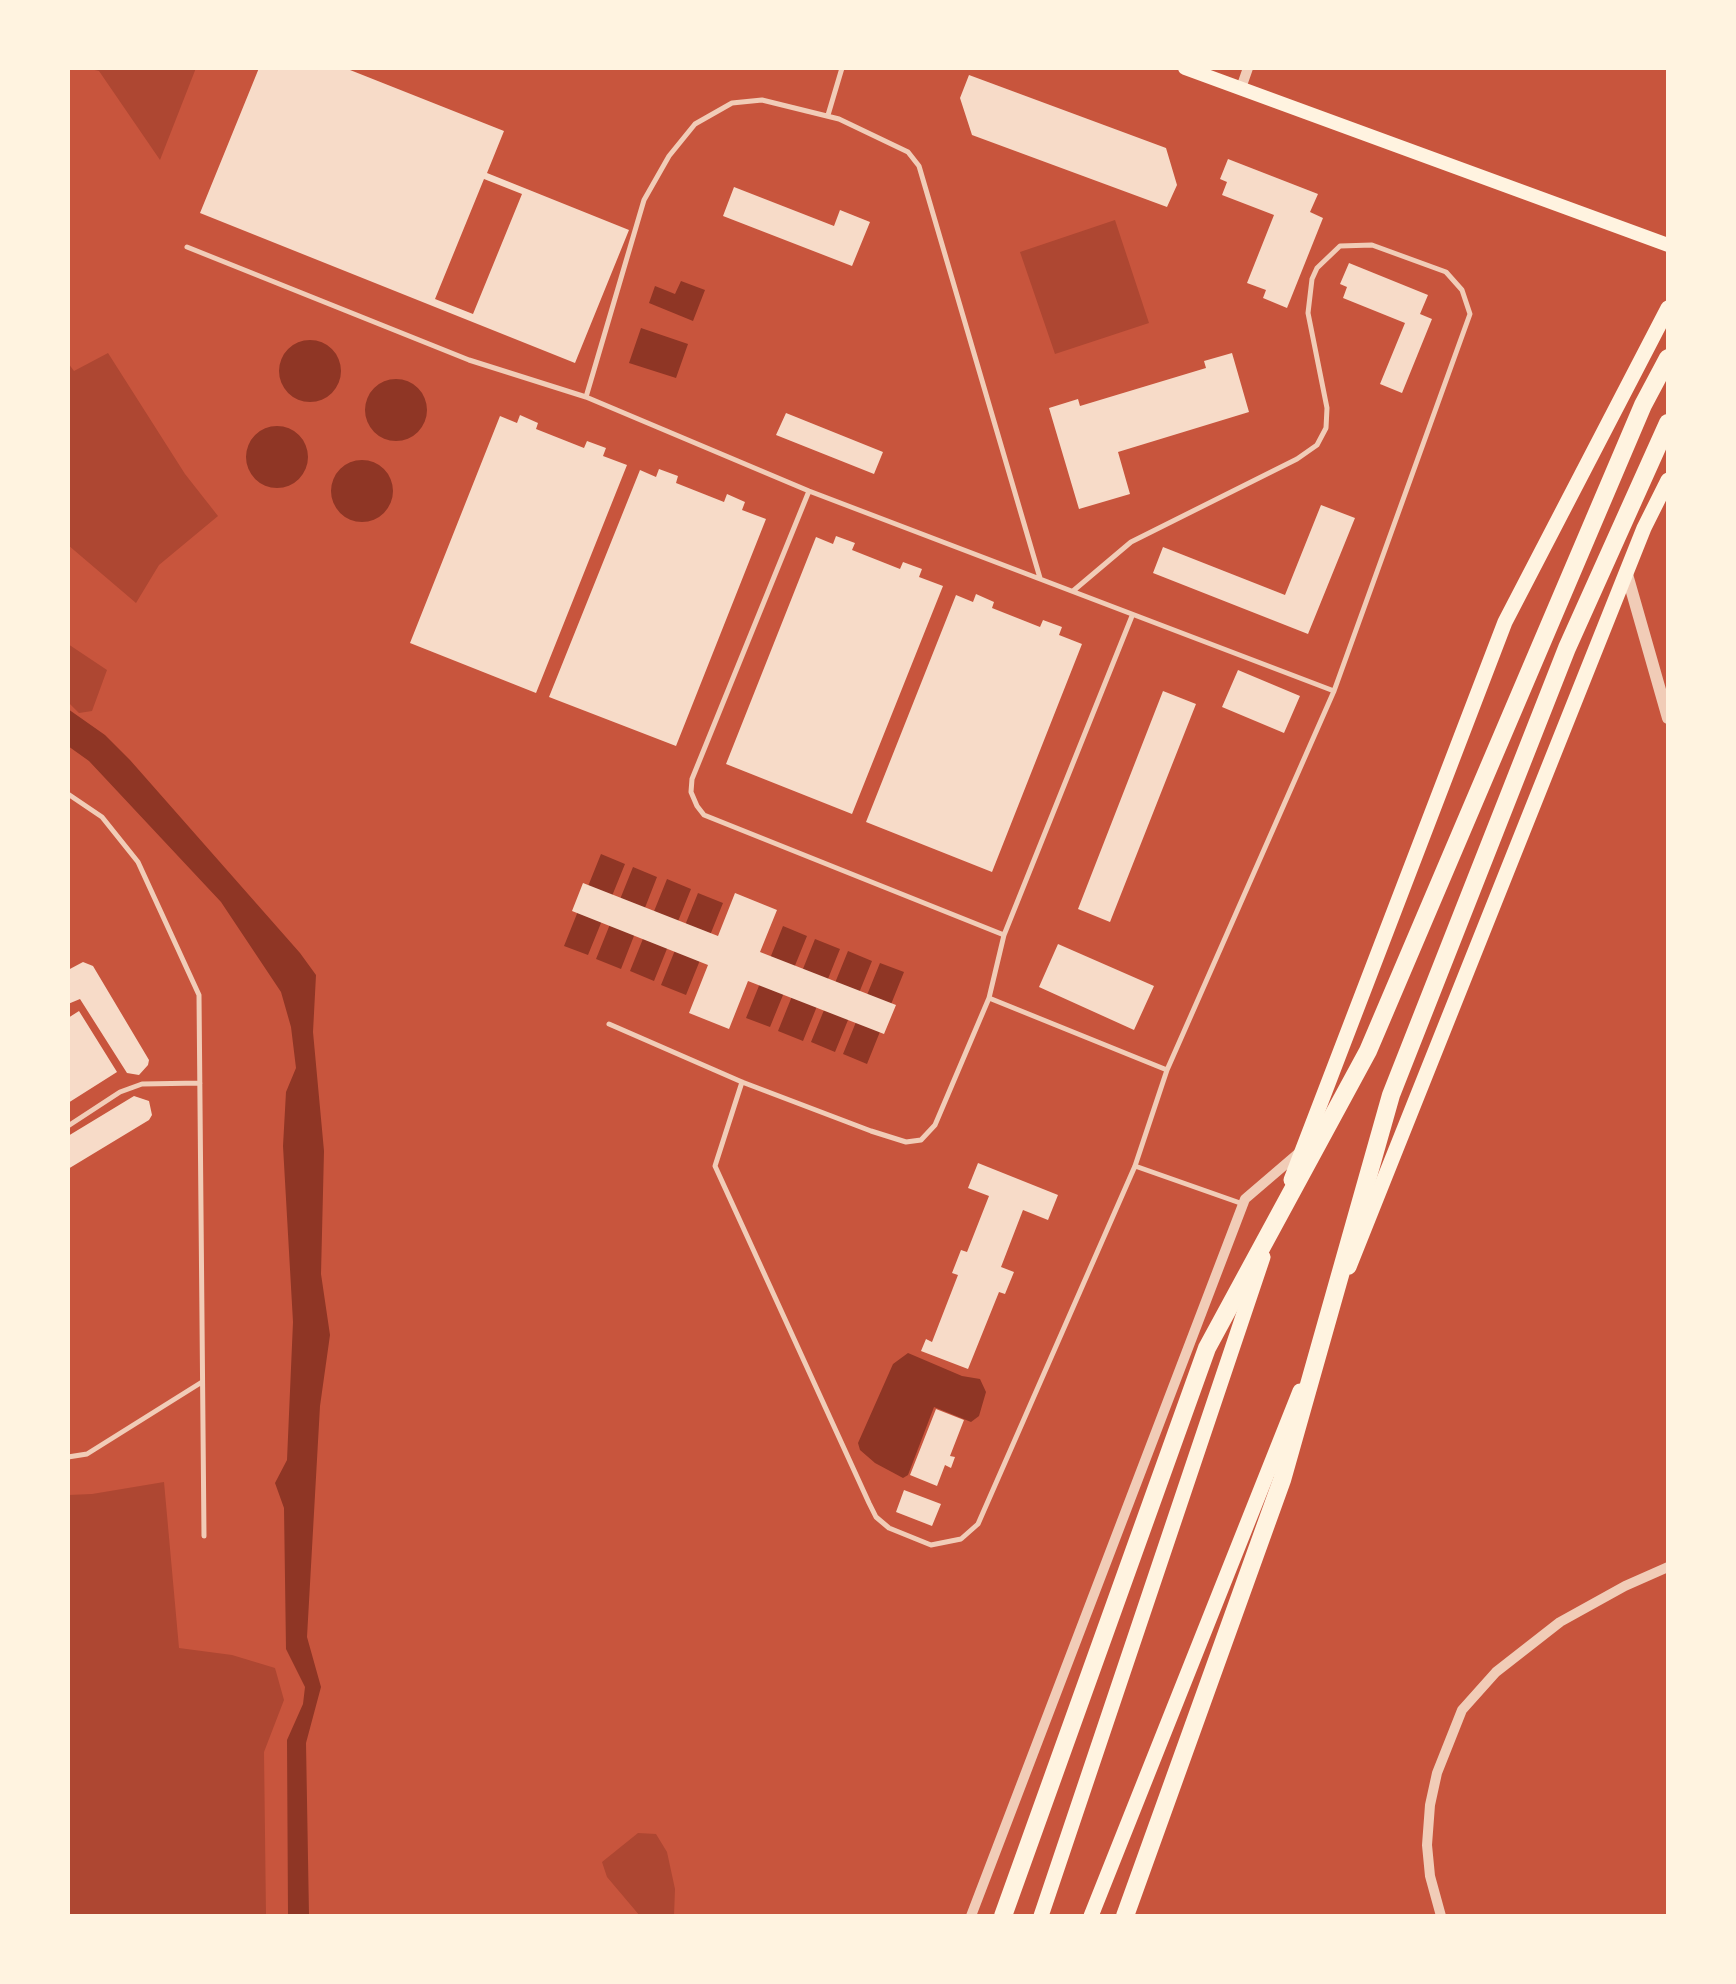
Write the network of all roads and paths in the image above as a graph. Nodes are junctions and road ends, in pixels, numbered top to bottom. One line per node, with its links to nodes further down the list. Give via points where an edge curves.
1 (842, 68): 5 (lane)
2 (1185, 68): 4 (main road)
3 (1248, 68): 4 (street)
4 (1241, 88): 6 (main road)
5 (828, 115): 10 (lane, via 762,100 732,103 695,124 644,200); 15 (lane, via 908,152 919,166)
6 (1668, 245)
7 (187, 247): 10 (lane, via 469,360)
8 (1668, 308): 28 (main road, via 1505,622)
9 (1668, 358): 36 (highway, via 1368,1051 1207,1348)
10 (586, 398): 13 (lane)
11 (1668, 423): 39 (highway, via 1567,648 1391,1096 1282,1480)
12 (1668, 480): 14 (main road)
13 (809, 491): 15 (lane); 21 (lane, via 692,779 697,806 704,815)
14 (1626, 572): 19 (street); 38 (main road)
15 (1040, 578): 16 (lane)
16 (1073, 591): 17 (lane); 18 (lane, via 1142,535 1317,445 1327,408 1308,312 1317,268 1340,246 1372,245 1446,272 1470,314)
17 (1132, 616): 18 (lane); 21 (lane)
18 (1334, 691): 24 (lane)
19 (1668, 718)
20 (68, 794): 26 (lane, via 102,817 138,862 177,943 199,995)
21 (1004, 935): 22 (lane)
22 (989, 998): 24 (lane); 25 (lane, via 936,1125 921,1140 906,1142)
23 (609, 1024): 25 (lane)
24 (1167, 1070): 29 (lane)
25 (742, 1082): 29 (lane, via 714,1166 876,1517 931,1545 961,1539 978,1524)
26 (200, 1083): 27 (lane, via 142,1084); 31 (lane)
27 (68, 1126)
28 (1302, 1151): 30 (street); 37 (main road)
29 (1135, 1166): 30 (lane)
30 (1243, 1204): 35 (street)
31 (202, 1382): 32 (lane, via 87,1454); 33 (lane)
32 (68, 1457)
33 (204, 1536)
34 (1668, 1566): 40 (street, via 1560,1622 1496,1672 1462,1710 1430,1806 1428,1860)
35 (971, 1916)
36 (1003, 1916)
37 (1041, 1916)
38 (1091, 1916)
39 (1125, 1916)
40 (1442, 1916)

